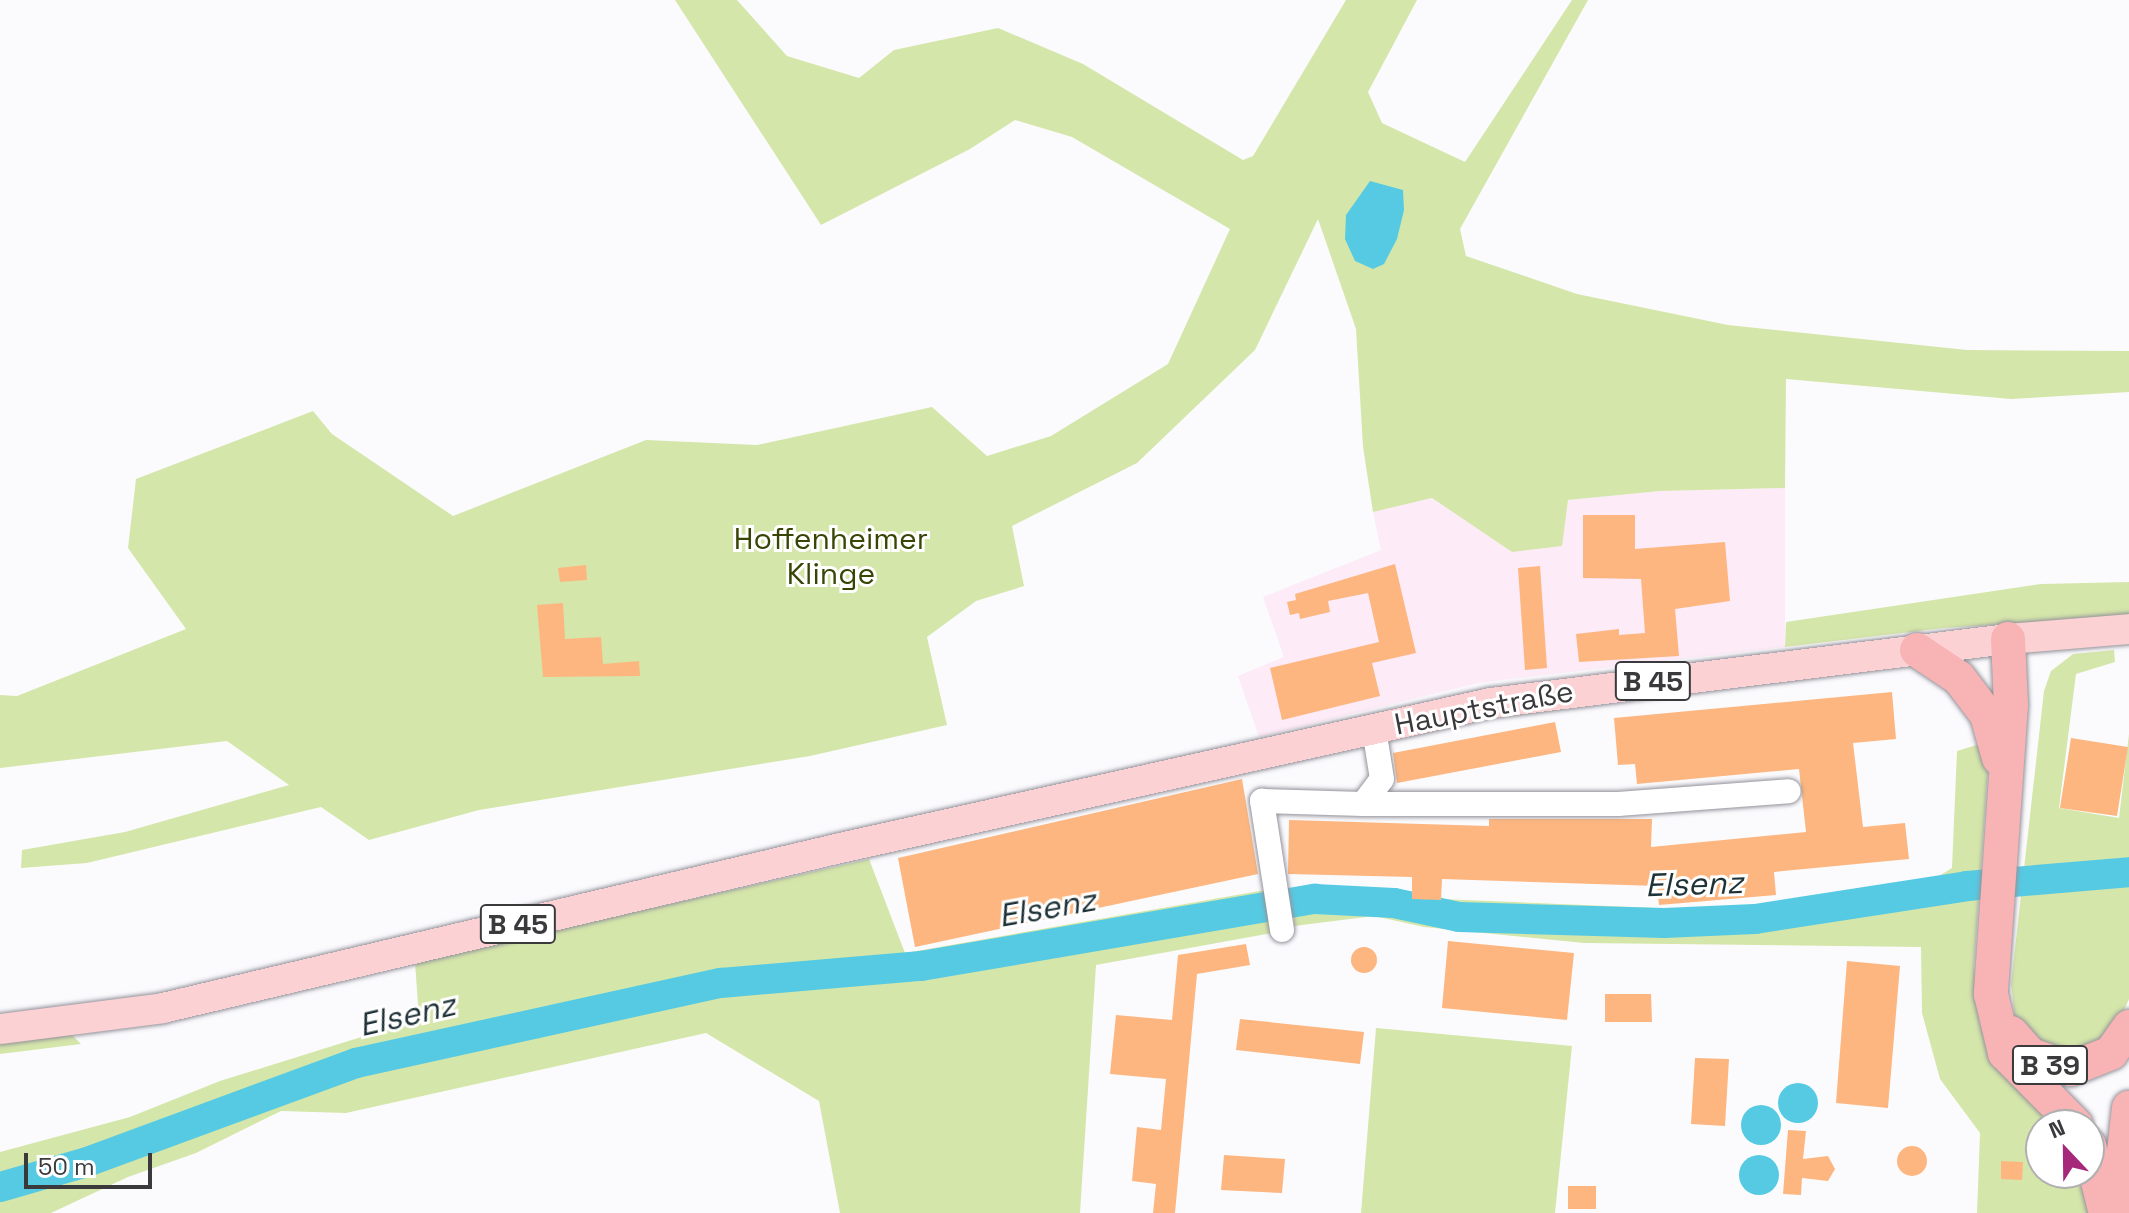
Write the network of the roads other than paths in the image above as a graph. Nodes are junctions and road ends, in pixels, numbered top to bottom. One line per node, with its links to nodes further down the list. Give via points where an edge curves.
1 (2129, 629): 2 (main road, Hauptstraße / B 45)
2 (2008, 639): 3 (main road, Hauptstraße / B 45); 5 (highway, B 39)
3 (1917, 650): 4 (main road, Hauptstraße / B 45, via 1570,690); 5 (highway, via 1959,678 1987,715)
4 (1374, 729): 7 (lane, via 1382,779); 11 (main road, Hauptstraße / B 45, via 163,1008)
5 (2007, 789): 9 (highway, B 39)
6 (1789, 791): 7 (lane, via 1618,804)
7 (1363, 804): 8 (lane, via 1262,801)
8 (1282, 930)
9 (1991, 994): 10 (highway, B 39, via 2016,1042 2050,1065 2071,1069 2092,1063 2111,1053); 13 (highway, B 39, via 2005,1053)
10 (2129, 1027)
11 (0, 1029)
12 (2129, 1108): 16 (highway)
13 (2060, 1109)
14 (2100, 1189): 15 (highway)
15 (2106, 1213)
16 (2117, 1213)

